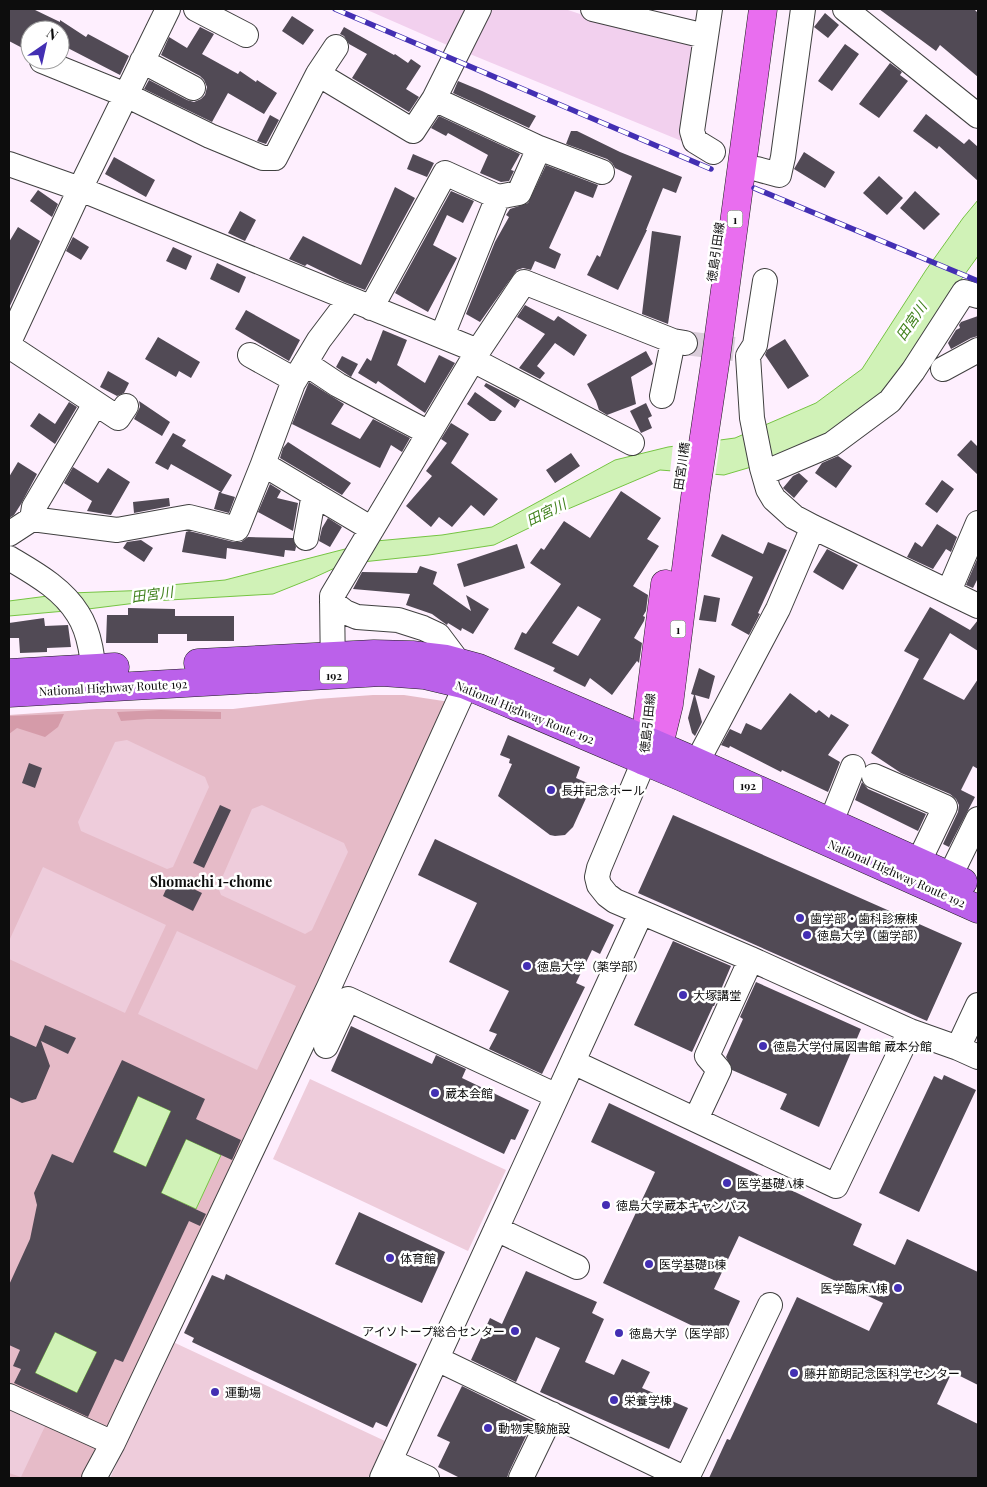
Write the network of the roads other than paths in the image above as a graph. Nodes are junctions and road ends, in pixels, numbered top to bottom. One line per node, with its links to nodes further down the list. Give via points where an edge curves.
1 (168, 9): 13 (street)
2 (196, 9): 10 (street)
3 (479, 9): 18 (street)
4 (593, 9): 11 (street)
5 (710, 9): 11 (street)
6 (748, 9): 41 (main road, 徳島引田線 / 1, via 702,342)
7 (763, 9): 41 (main road, 1, via 716,357)
8 (803, 9): 23 (street, via 779,175)
9 (845, 9): 19 (street)
10 (246, 35)
11 (705, 36): 21 (street, via 692,130 695,140)
12 (336, 47): 15 (street)
13 (142, 61): 16 (street); 17 (street)
14 (62, 70): 17 (street)
15 (318, 74): 17 (street, via 275,158 263,158 210,136); 18 (street, via 413,131)
16 (193, 88)
17 (126, 95): 25 (street)
18 (434, 99): 20 (street)
19 (978, 116)
20 (539, 148): 24 (street); 26 (street, via 520,193)
21 (713, 152)
22 (9, 164): 25 (street)
23 (757, 169)
24 (602, 172)
25 (80, 189): 29 (street); 31 (street)
26 (498, 198): 29 (street, via 445,173); 30 (street)
27 (765, 281): 45 (street, via 756,345 741,353)
28 (978, 296): 45 (street, via 964,292 890,402 832,444)
29 (361, 303): 30 (street); 37 (street, via 319,340)
30 (442, 336): 35 (street)
31 (9, 342)
32 (9, 346): 39 (street)
33 (978, 350): 36 (street)
34 (250, 355): 37 (street)
35 (476, 355): 38 (street, via 524,282 679,342); 42 (street); 43 (street)
36 (943, 369)
37 (300, 372): 42 (street, via 338,385); 44 (street)
38 (662, 396)
39 (95, 404): 40 (street, via 118,418); 48 (street, via 34,507)
40 (126, 406)
41 (695, 431): 46 (main road, 田宮川橋 / 1)
42 (429, 433): 52 (street)
43 (632, 443)
44 (263, 464): 47 (street); 48 (street, via 237,529 189,518 116,530)
45 (763, 470): 50 (street, via 774,499 794,517)
46 (686, 493): 63 (main road, 徳島引田線 / 1)
47 (314, 494): 52 (street); 53 (street)
48 (32, 519): 51 (street)
49 (978, 523): 55 (street)
50 (813, 527): 55 (street); 64 (street, via 778,609)
51 (9, 534)
52 (368, 534): 56 (street, via 332,596)
53 (306, 538)
54 (9, 558): 61 (street, via 42,578 78,614 87,633)
55 (949, 591): 57 (street)
56 (332, 602): 58 (street); 60 (street, via 357,617 398,620 438,635)
57 (978, 606)
58 (333, 665): 60 (highway, National Highway Route 192 / 192, via 424,675); 61 (highway, National Highway Route 192 / 192)
59 (9, 672): 61 (highway, National Highway Route 192 / 192)
60 (463, 674): 63 (highway, National Highway Route 192 / 192, via 479,668 596,719); 86 (street, via 325,996)
61 (94, 678): 62 (highway, National Highway Route 192 / 192)
62 (9, 693)
63 (649, 748): 64 (highway, National Highway Route 192 / 192); 70 (highway, National Highway Route 192 / 192); 71 (street, via 597,878 607,895)
64 (697, 762): 66 (highway, National Highway Route 192 / 192)
65 (978, 819): 68 (street)
66 (831, 822): 67 (highway, National Highway Route 192 / 192); 67 (street, via 863,771 945,808)
67 (919, 861): 68 (highway, National Highway Route 192 / 192)
68 (963, 862): 69 (highway, National Highway Route 192 / 192)
69 (978, 889)
70 (978, 909)
71 (641, 913): 72 (street); 77 (street)
72 (751, 959): 74 (street); 79 (street, via 707,1056 719,1070)
73 (978, 1005): 76 (street)
74 (910, 1031): 76 (street); 79 (street, via 836,1186)
75 (326, 1046): 78 (street, via 348,999)
76 (968, 1052)
77 (573, 1062): 78 (street); 79 (street)
78 (557, 1096): 80 (street)
79 (696, 1119)
80 (496, 1229): 81 (street); 83 (street)
81 (577, 1267)
82 (770, 1305): 91 (street)
83 (437, 1359): 85 (street); 87 (street)
84 (9, 1396): 86 (street)
85 (552, 1414): 90 (street); 91 (street)
86 (113, 1443): 88 (street)
87 (386, 1469): 89 (street)
88 (94, 1478)
89 (427, 1478)
90 (521, 1478)
91 (685, 1478)

